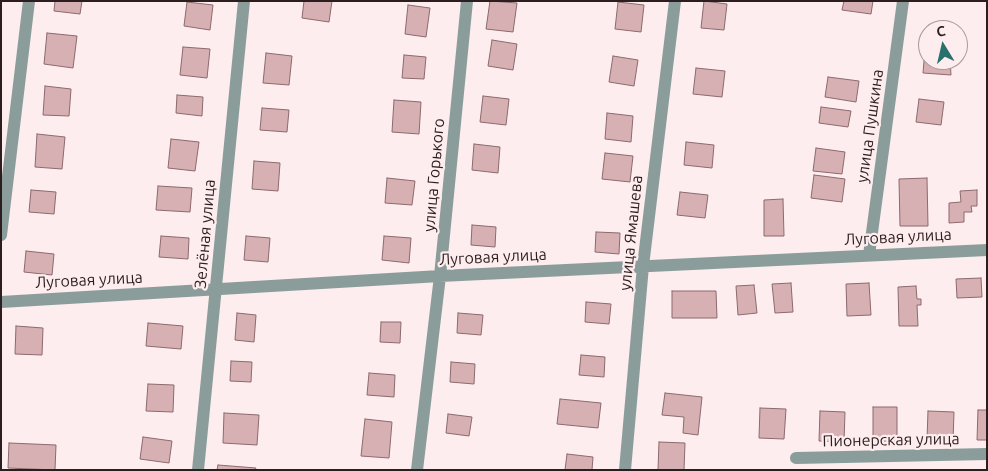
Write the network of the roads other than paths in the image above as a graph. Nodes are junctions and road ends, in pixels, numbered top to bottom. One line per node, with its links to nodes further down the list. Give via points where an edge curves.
1 (29, 1): 6 (street)
2 (244, 1): 11 (street, Зелёная улица)
3 (467, 1): 10 (street, улица Горького)
4 (675, 1): 9 (street, улица Ямашева)
5 (903, 1): 8 (street, улица Пушкина)
6 (1, 235)
7 (987, 250): 8 (street, Луговая улица)
8 (869, 255): 9 (street, Луговая улица)
9 (643, 266): 10 (street, Луговая улица); 17 (street, улица Ямашева)
10 (440, 276): 11 (street, Луговая улица); 16 (street, улица Горького)
11 (217, 289): 12 (street, Луговая улица); 15 (street, Зелёная улица)
12 (1, 302)
13 (987, 454): 14 (street, Пионерская улица)
14 (796, 458)
15 (198, 470)
16 (417, 470)
17 (625, 470)

